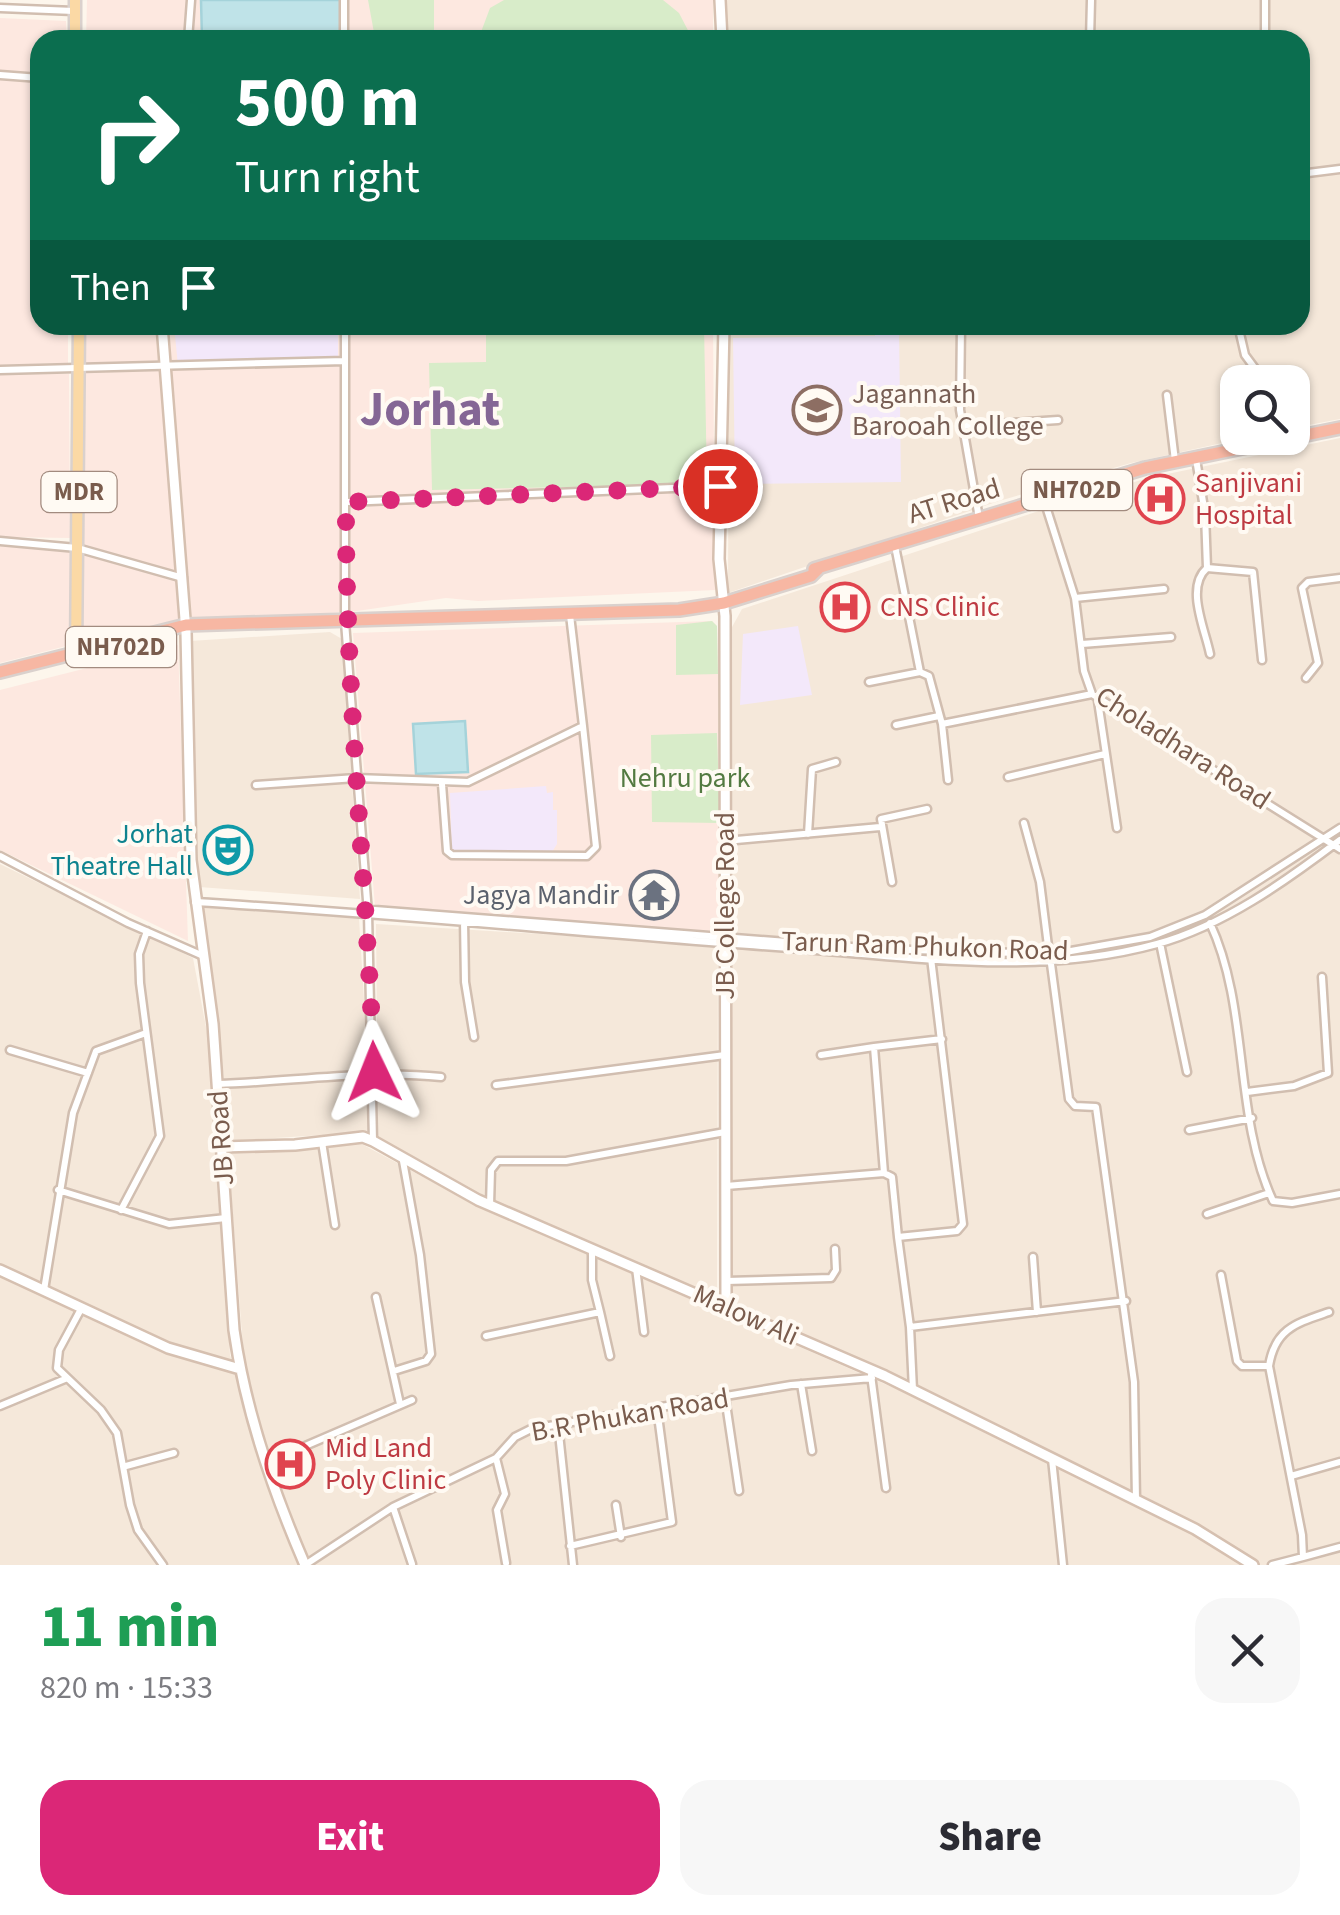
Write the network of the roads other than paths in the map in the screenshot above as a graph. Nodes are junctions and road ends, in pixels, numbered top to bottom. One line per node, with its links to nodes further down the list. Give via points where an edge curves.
1 (191, 0): 8 (street)
2 (344, 0): 9 (street)
3 (720, 0): 10 (street)
4 (1092, 0): 11 (street)
5 (1265, 0): 12 (street)
6 (75, 6): 7 (street)
7 (0, 8)
8 (189, 30)
9 (344, 30)
10 (722, 30)
11 (1090, 30)
12 (1264, 30)
13 (0, 75): 14 (street)
14 (30, 77)
15 (1340, 170): 16 (street)
16 (1310, 173)
17 (79, 335): 25 (main road, MDR)
18 (163, 335): 26 (street, JB Road)
19 (345, 335): 23 (street)
20 (724, 335): 36 (street, JB College Road)
21 (961, 335): 30 (street)
22 (1240, 335): 24 (street)
23 (344, 360): 26 (street); 38 (street)
24 (1252, 365)
25 (79, 368): 26 (street); 27 (street); 42 (main road, MDR)
26 (166, 368): 44 (street, JB Road)
27 (0, 370)
28 (1168, 394): 35 (street)
29 (1058, 420): 30 (street)
30 (962, 426): 39 (street)
31 (1340, 428): 32 (highway, AT Road / NH702D)
32 (1310, 434)
33 (1220, 453): 34 (highway, AT Road / NH702D)
34 (1196, 458): 35 (highway, AT Road / NH702D); 43 (street)
35 (1176, 462): 37 (highway, AT Road / NH702D)
36 (720, 486): 38 (street); 48 (street, JB College Road)
37 (1044, 499): 39 (highway, AT Road / NH702D); 47 (street, Choladhara Road)
38 (346, 502): 50 (street)
39 (980, 519): 41 (highway, AT Road / NH702D)
40 (0, 541): 42 (street)
41 (894, 546): 48 (highway, AT Road / NH702D); 57 (street)
42 (77, 548): 44 (street); 55 (main road, MDR)
43 (1208, 568): 54 (street, via 1196,586); 56 (street, via 1253,572)
44 (180, 577): 51 (street, JB Road)
45 (1340, 578): 59 (street, via 1303,585 1318,663)
46 (1164, 588): 47 (street)
47 (1076, 598): 53 (street, Choladhara Road)
48 (723, 599): 49 (highway, AT Road / NH702D); 79 (street, JB College Road)
49 (570, 615): 50 (highway, AT Road / NH702D); 64 (street)
50 (345, 622): 51 (highway, AT Road / NH702D); 68 (street)
51 (184, 628): 55 (highway, AT Road / NH702D); 83 (street, JB Road)
52 (1170, 638): 53 (street)
53 (1082, 644): 61 (street, Choladhara Road)
54 (1210, 654)
55 (76, 655): 58 (highway, AT Road / NH702D)
56 (1262, 660)
57 (920, 672): 60 (street); 62 (street, via 934,688)
58 (0, 676)
59 (1306, 678)
60 (869, 682)
61 (1095, 697): 62 (street); 65 (street); 78 (street, Choladhara Road)
62 (940, 720): 63 (street); 69 (street)
63 (896, 725)
64 (582, 726): 70 (street, via 479,778); 70 (street, via 596,848 587,856 452,856)
65 (1105, 754): 67 (street); 75 (street)
66 (836, 762): 77 (street, via 812,769)
67 (1008, 777)
68 (356, 778): 70 (street); 71 (street); 84 (street)
69 (948, 780)
70 (442, 784)
71 (256, 785)
72 (927, 810): 74 (street, via 886,815)
73 (1024, 823): 90 (street)
74 (880, 827): 77 (street); 82 (street)
75 (1118, 828)
76 (1340, 828): 78 (street, Tarun Ram Phukon Road)
77 (808, 834): 79 (street)
78 (1326, 840): 80 (street, Choladhara Road); 90 (street, Tarun Ram Phukon Road, via 1232,901 1161,934)
79 (725, 841): 88 (street, JB College Road)
80 (1338, 845): 86 (street, Tarun Ram Phukon Road)
81 (0, 856): 87 (street)
82 (892, 882)
83 (195, 902): 84 (street, Tarun Ram Phukon Road); 91 (street, JB Road)
84 (365, 910): 85 (street, Tarun Ram Phukon Road); 88 (street, Tarun Ram Phukon Road); 102 (street)
85 (464, 921): 88 (street, Tarun Ram Phukon Road); 96 (street, via 464,982)
86 (1210, 924): 89 (street, Tarun Ram Phukon Road); 108 (street, via 1224,959)
87 (147, 931): 91 (street); 95 (street, via 139,954)
88 (724, 940): 90 (street, Tarun Ram Phukon Road); 92 (street, Tarun Ram Phukon Road); 100 (street, JB College Road)
89 (1160, 943): 93 (street, Tarun Ram Phukon Road); 103 (street)
90 (1049, 954)
91 (201, 955): 106 (street, JB Road)
92 (932, 958): 93 (street, Tarun Ram Phukon Road); 97 (street)
93 (1051, 964): 136 (street, via 1070,1102 1098,1110)
94 (1322, 977): 108 (street, via 1328,1074)
95 (146, 1033): 104 (street, via 99,1048); 122 (street, via 160,1136)
96 (474, 1037)
97 (942, 1039): 98 (street); 126 (street, via 963,1224 957,1231)
98 (874, 1047): 101 (street); 116 (street)
99 (10, 1050): 104 (street)
100 (725, 1055): 107 (street); 111 (street, JB College Road)
101 (821, 1055)
102 (374, 1072): 105 (street); 106 (street); 112 (street)
103 (1188, 1072)
104 (88, 1073): 118 (street)
105 (441, 1078)
106 (218, 1084): 114 (street, JB Road)
107 (496, 1086)
108 (1247, 1092): 109 (street)
109 (1252, 1118): 110 (street); 119 (street)
110 (1188, 1130)
111 (725, 1132): 117 (street, JB College Road); 121 (street, via 566,1161 498,1161 491,1170)
112 (373, 1141): 113 (street); 115 (street, Malow Ali)
113 (322, 1142): 114 (street); 125 (street)
114 (222, 1147): 124 (street, JB Road)
115 (402, 1162): 121 (street, Malow Ali); 148 (street, via 431,1354)
116 (884, 1174): 117 (street); 126 (street, via 892,1177)
117 (726, 1186): 133 (street, JB College Road)
118 (58, 1190): 122 (street); 134 (street)
119 (1270, 1192): 120 (street, via 1280,1204); 123 (street)
120 (1340, 1194)
121 (490, 1206): 127 (street, Malow Ali)
122 (121, 1210): 124 (street, via 169,1224)
123 (1208, 1214)
124 (226, 1218): 147 (street, JB Road)
125 (335, 1225)
126 (898, 1237): 142 (street)
127 (592, 1248): 130 (street, Malow Ali); 139 (street)
128 (835, 1249): 133 (street, via 832,1278)
129 (1033, 1257): 140 (street)
130 (636, 1267): 137 (street, Malow Ali); 143 (street)
131 (0, 1270): 134 (street)
132 (1221, 1275): 146 (street, via 1237,1361)
133 (725, 1281): 137 (street, JB College Road)
134 (44, 1291): 138 (street)
135 (376, 1297): 148 (street)
136 (1126, 1301): 140 (street); 169 (street, via 1138,1422)
137 (726, 1306): 149 (street, Malow Ali)
138 (81, 1310): 147 (street, via 168,1348); 150 (street, via 59,1350 57,1368)
139 (600, 1312): 144 (street); 145 (street)
140 (1037, 1312): 142 (street)
141 (1330, 1312): 146 (street, via 1286,1329 1275,1341)
142 (910, 1327): 152 (street)
143 (644, 1332)
144 (486, 1336)
145 (610, 1356)
146 (1270, 1366): 166 (street)
147 (240, 1369): 163 (street, JB Road)
148 (394, 1371): 155 (street)
149 (871, 1374): 151 (street, B.R Phukan Road); 152 (street, Malow Ali); 167 (street)
150 (65, 1379): 156 (street); 165 (street, via 110,1421)
151 (800, 1384): 153 (street, B.R Phukan Road); 159 (street)
152 (913, 1390): 162 (street, Malow Ali)
153 (725, 1397): 157 (street, B.R Phukan Road); 168 (street)
154 (412, 1400): 155 (street)
155 (400, 1404): 163 (street)
156 (0, 1406)
157 (657, 1408): 158 (street, B.R Phukan Road); 172 (street, via 672,1522)
158 (558, 1424): 161 (street, B.R Phukan Road, via 515,1437); 173 (street)
159 (812, 1451)
160 (174, 1453): 165 (street)
161 (496, 1458): 171 (street, B.R Phukan Road); 176 (street, via 505,1494 497,1510)
162 (1052, 1459): 169 (street, Malow Ali); 181 (street)
163 (268, 1462): 179 (street, JB Road)
164 (1340, 1462): 166 (street)
165 (126, 1466): 178 (street, via 138,1530)
166 (1291, 1476): 175 (street)
167 (886, 1488)
168 (739, 1491)
169 (1136, 1500): 182 (street, Malow Ali)
170 (616, 1505): 172 (street)
171 (393, 1507): 177 (street); 179 (street, B.R Phukan Road)
172 (622, 1537): 173 (street)
173 (570, 1546): 180 (street)
174 (1340, 1547): 175 (street)
175 (1303, 1557): 183 (street)
176 (506, 1563)
177 (412, 1564)
178 (162, 1565)
179 (305, 1565)
180 (573, 1565)
181 (1063, 1565)
182 (1253, 1565)
183 (1272, 1565)

